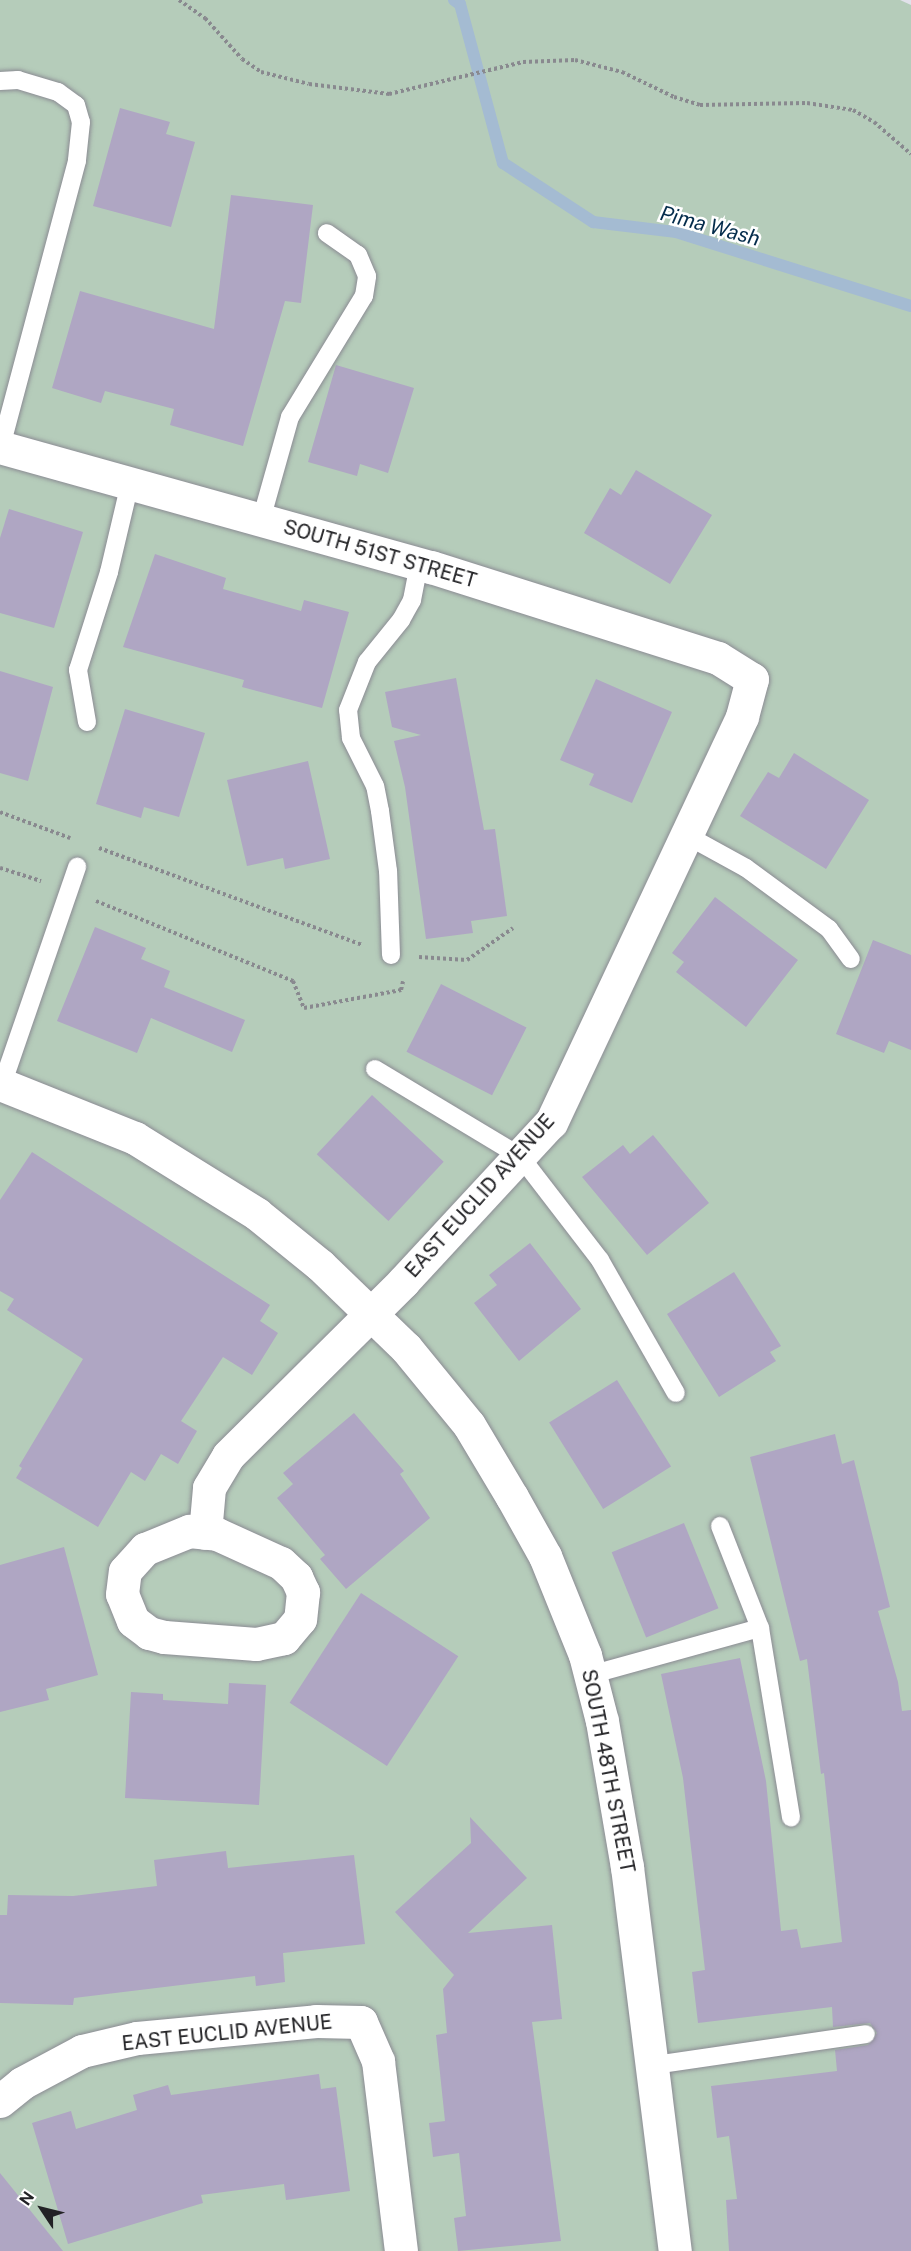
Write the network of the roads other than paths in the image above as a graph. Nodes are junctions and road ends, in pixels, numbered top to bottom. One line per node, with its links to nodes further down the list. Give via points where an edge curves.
1 (0, 81): 3 (lane, via 18,80 58,92 76,105 81,122 76,161)
2 (327, 233): 5 (lane, via 347,243 365,266 364,296 290,417)
3 (1, 447): 4 (street, SOUTH 51ST STREET)
4 (130, 483): 5 (street, SOUTH 51ST STREET); 8 (lane, via 109,572 78,670)
5 (261, 520): 6 (street, SOUTH 51ST STREET)
6 (419, 564): 7 (street, SOUTH 51ST STREET, via 718,658); 11 (lane, via 412,600 367,662 348,710 351,738 375,786)
7 (753, 679): 9 (street, EAST EUCLID AVENUE, via 742,717)
8 (87, 722)
9 (686, 835): 12 (lane, via 746,867 829,929); 15 (street, EAST EUCLID AVENUE, via 551,1122)
10 (77, 867): 14 (lane)
11 (398, 956)
12 (851, 959)
13 (375, 1069): 15 (lane)
14 (4, 1093): 16 (street, SOUTH 48TH STREET, via 135,1138 205,1178 320,1265)
15 (520, 1156): 16 (street, EAST EUCLID AVENUE); 17 (lane, via 600,1260)
16 (369, 1314): 19 (street, EAST EUCLID AVENUE, via 228,1456 209,1488); 21 (street, SOUTH 48TH STREET, via 406,1348 469,1425 545,1556)
17 (676, 1393)
18 (720, 1526): 20 (lane)
19 (205, 1533): 19 (street, via 189,1531 145,1549 133,1559 125,1571 122,1594 133,1621 149,1633 164,1637 256,1644 284,1638 300,1619 303,1592 296,1577 280,1563 217,1534)
20 (760, 1628): 21 (lane); 22 (lane)
21 (590, 1675): 24 (street, SOUTH 48TH STREET, via 627,1867)
22 (791, 1817)
23 (866, 2034): 24 (lane)
24 (654, 2065): 27 (street, SOUTH 48TH STREET)
25 (0, 2102): 26 (street, EAST EUCLID AVENUE, via 22,2083 82,2051 137,2038 316,2021 361,2022 378,2061)
26 (401, 2251)
27 (675, 2251)

